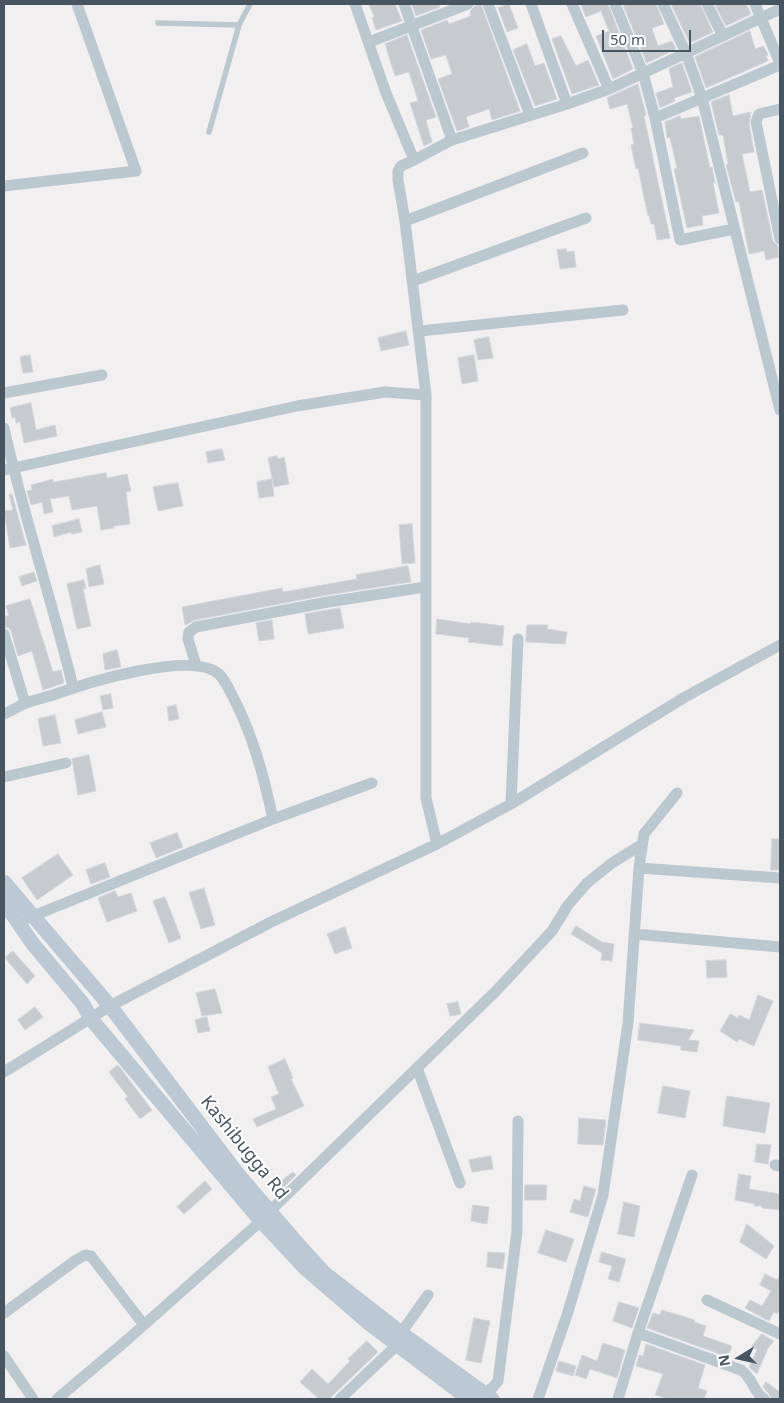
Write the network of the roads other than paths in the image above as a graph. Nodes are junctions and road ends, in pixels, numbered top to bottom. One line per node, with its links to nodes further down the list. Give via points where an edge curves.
1 (77, 4): 33 (street, via 136,171)
2 (250, 4): 16 (lane)
3 (355, 4): 19 (street)
4 (404, 4): 17 (street)
5 (468, 4): 17 (street)
6 (488, 4): 27 (street)
7 (531, 4): 25 (street)
8 (572, 4): 23 (street)
9 (615, 4): 22 (street)
10 (663, 4): 20 (street)
11 (707, 4): 18 (street)
12 (755, 4): 14 (street)
13 (780, 9): 14 (street)
14 (760, 18): 18 (street); 21 (street)
15 (158, 23): 16 (lane)
16 (239, 25): 29 (lane)
17 (412, 25): 19 (street); 30 (street)
18 (722, 36): 20 (street)
19 (368, 42): 32 (street)
20 (686, 53): 22 (street); 24 (street)
21 (779, 59): 24 (street)
22 (643, 73): 23 (street); 28 (street)
23 (609, 89): 25 (street)
24 (702, 98): 28 (street); 36 (street)
25 (567, 104): 27 (street)
26 (780, 109): 37 (street, via 759,114 756,122)
27 (530, 115): 30 (street)
28 (655, 118): 36 (street, via 680,240)
29 (209, 132)
30 (452, 140): 32 (street)
31 (583, 153): 35 (street)
32 (414, 160): 35 (street, via 398,171)
33 (4, 186)
34 (586, 218): 38 (street)
35 (406, 222): 38 (street)
36 (734, 228): 44 (street)
37 (780, 239)
38 (413, 281): 40 (street)
39 (623, 310): 40 (street)
40 (420, 332): 43 (street)
41 (102, 375): 42 (street)
42 (4, 392)
43 (426, 395): 46 (street, via 385,392 297,406); 47 (street)
44 (780, 410)
45 (4, 428): 46 (street)
46 (8, 469): 52 (street, via 62,641)
47 (425, 587): 51 (street, via 196,627 189,632 188,639); 61 (street, via 426,798)
48 (4, 634): 53 (street)
49 (518, 639): 59 (street)
50 (780, 645): 59 (street, via 685,697)
51 (196, 666): 52 (street, via 143,670); 60 (street, via 219,675 237,705 257,754)
52 (73, 687): 53 (street)
53 (25, 703): 54 (street)
54 (4, 714)
55 (66, 763): 56 (street)
56 (4, 777)
57 (372, 783): 60 (street)
58 (677, 793): 62 (street, via 644,834)
59 (511, 804): 61 (street)
60 (273, 820): 67 (street)
61 (437, 844): 70 (street, via 273,921)
62 (641, 845): 63 (street); 72 (street, via 587,883 552,931)
63 (639, 868): 64 (street); 68 (street)
64 (780, 878)
65 (4, 882): 67 (main road, Kashibugga Rd)
66 (4, 902): 67 (main road, Kashibugga Rd)
67 (26, 919): 70 (main road, Kashibugga Rd); 71 (main road, Kashibugga Rd, via 34,944 84,1004)
68 (634, 934): 69 (street); 91 (street, via 628,1022 603,1195)
69 (780, 947)
70 (110, 1006): 71 (street); 77 (main road, Kashibugga Rd)
71 (90, 1019): 73 (street); 77 (main road, Kashibugga Rd)
72 (417, 1068): 76 (street); 77 (street)
73 (4, 1072)
74 (518, 1121): 86 (street, via 515,1241 498,1381)
75 (692, 1174): 83 (street)
76 (460, 1183)
77 (266, 1216): 81 (street); 84 (main road, Kashibugga Rd, via 304,1267)
78 (428, 1295): 84 (street)
79 (707, 1300): 82 (street)
80 (4, 1313): 81 (street, via 85,1255 92,1256)
81 (144, 1325): 88 (street)
82 (779, 1331)
83 (638, 1333): 92 (street); 93 (street, via 741,1370 748,1374 756,1393)
84 (399, 1339): 86 (main road, Kashibugga Rd); 89 (street); 90 (main road, Kashibugga Rd)
85 (4, 1356): 87 (street)
86 (485, 1397)
87 (33, 1399)
88 (57, 1399)
89 (340, 1399)
90 (469, 1399)
91 (538, 1399)
92 (618, 1399)
93 (764, 1399)

